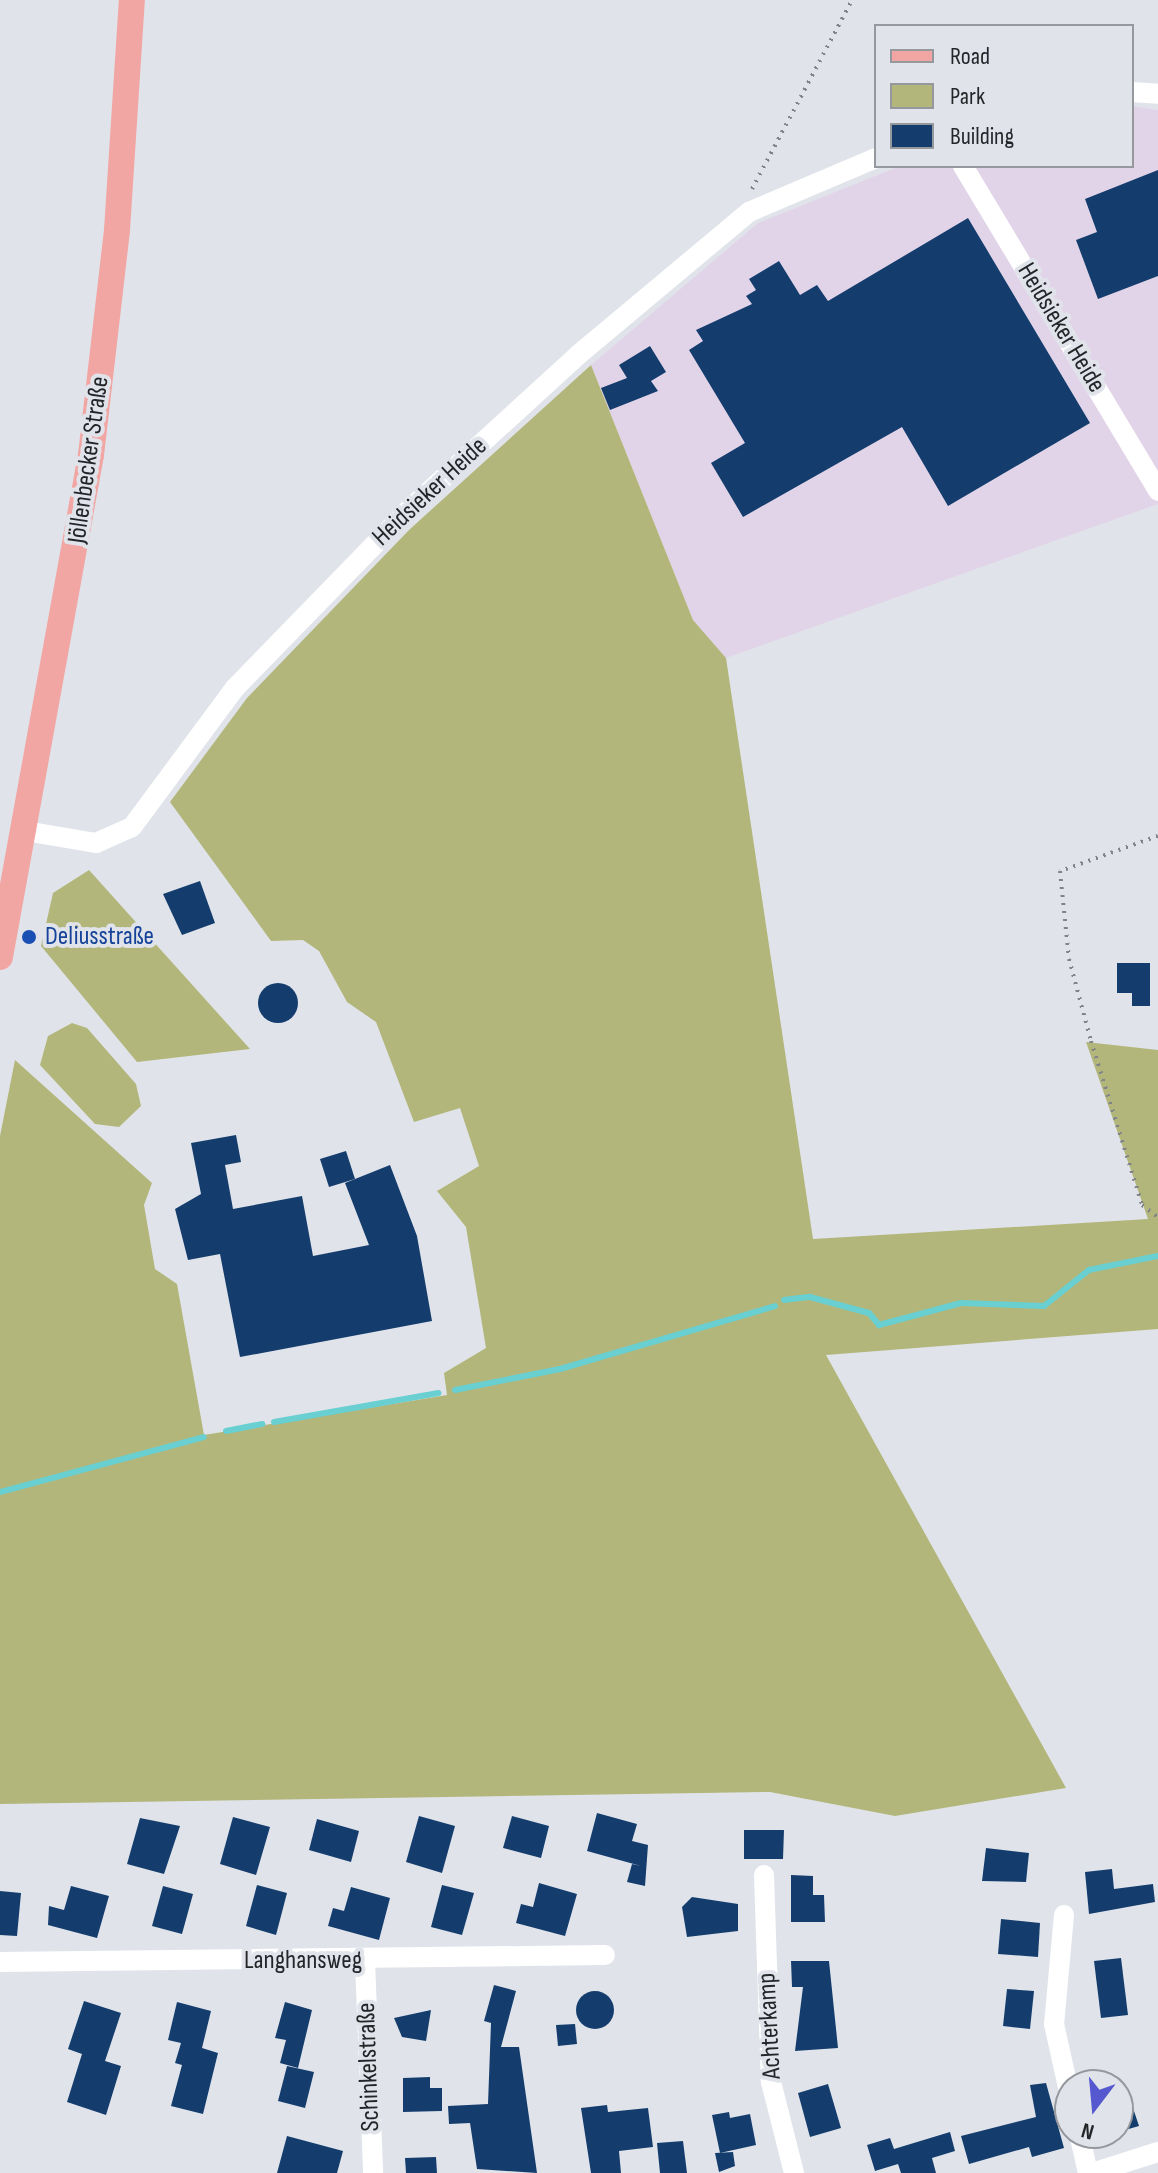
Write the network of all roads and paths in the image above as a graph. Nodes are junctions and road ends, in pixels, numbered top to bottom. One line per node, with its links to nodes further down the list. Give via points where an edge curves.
1 (132, 0): 9 (main road, Jöllenbecker Straße, via 117,230 91,455)
2 (852, 0): 7 (path, via 752,188)
3 (1134, 92): 4 (street)
4 (1158, 94)
5 (874, 159): 7 (street, Heidsieker Heide)
6 (964, 168): 8 (street, Heidsieker Heide)
7 (749, 212): 9 (street, Heidsieker Heide, via 680,264 403,515 209,717 132,827 96,843)
8 (1158, 491)
9 (25, 831): 11 (main road, Jöllenbecker Straße)
10 (1158, 836): 13 (path, via 1060,871 1069,959 1091,1041 1142,1205)
11 (4, 914): 12 (main road, Jöllenbecker Straße)
12 (0, 957)
13 (1158, 1217)
14 (764, 1875): 23 (street, Achterkamp, via 771,2082)
15 (1064, 1915): 19 (street, via 1054,2024)
16 (605, 1955): 17 (street, Langhansweg)
17 (365, 1961): 18 (street, Langhansweg); 22 (street, Schinkelstraße)
18 (0, 1962)
19 (1064, 2069)
20 (1083, 2149): 24 (street)
21 (1155, 2160): 24 (street)
22 (373, 2173)
23 (794, 2173)
24 (1090, 2173)

